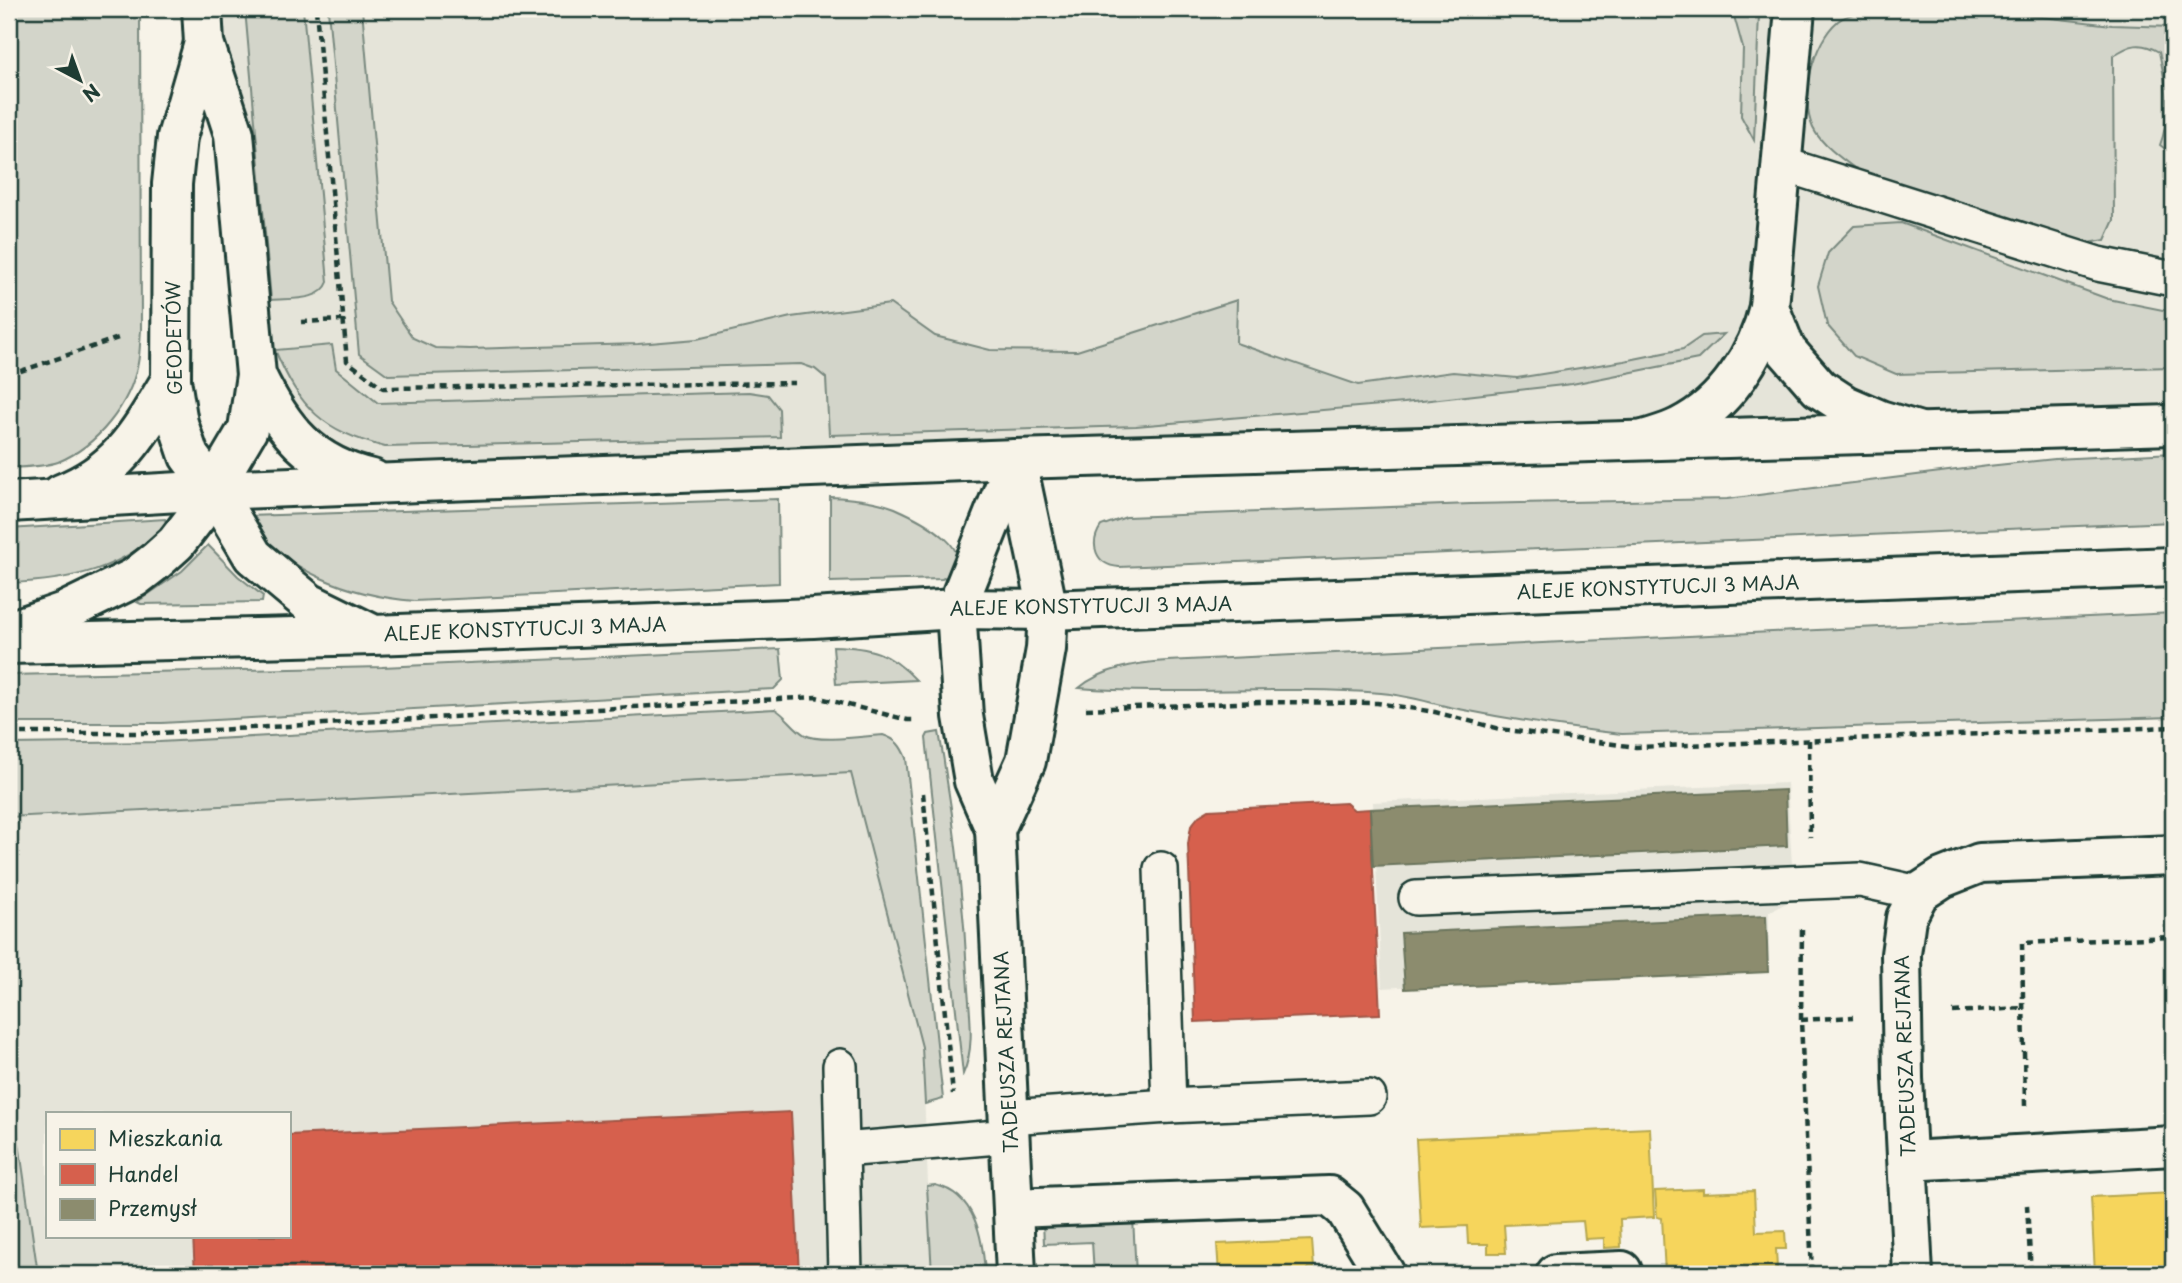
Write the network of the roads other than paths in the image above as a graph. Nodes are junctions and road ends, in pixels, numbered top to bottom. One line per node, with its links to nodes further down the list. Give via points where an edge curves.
1 (1795, 9): 3 (street)
2 (203, 26): 6 (street, GEODETÓW, via 234,134); 7 (street, GEODETÓW, via 177,137 172,184)
3 (1782, 164): 4 (lane, via 2098,264); 5 (street)
4 (2173, 279)
5 (1769, 307): 9 (street, via 1786,350 1819,388 1880,420); 10 (street, via 1754,351 1727,388 1681,427)
6 (256, 375): 12 (street, via 285,427 304,447 356,475); 13 (street, via 248,429)
7 (171, 380): 13 (street, GEODETÓW, via 189,456); 14 (street, via 120,458 85,482)
8 (2173, 425): 9 (street)
9 (1928, 433): 10 (street)
10 (1643, 441): 11 (street)
11 (1016, 460): 12 (street); 17 (street, TADEUSZA REJTANA); 18 (street, TADEUSZA REJTANA)
12 (395, 484): 13 (street)
13 (214, 490): 14 (street); 19 (street, via 176,542 134,578 64,612); 20 (street, GEODETÓW, via 253,556 309,603)
14 (48, 499): 15 (street)
15 (9, 502)
16 (2173, 567): 18 (street, ALEJE KONSTYTUCJI 3 MAJA)
17 (956, 609): 18 (street, ALEJE KONSTYTUCJI 3 MAJA); 20 (street, ALEJE KONSTYTUCJI 3 MAJA); 22 (street, TADEUSZA REJTANA, via 974,781)
18 (1048, 610): 22 (street, TADEUSZA REJTANA, via 1046,649 1026,761)
19 (9, 631)
20 (373, 635): 21 (street, ALEJE KONSTYTUCJI 3 MAJA)
21 (9, 643)
22 (995, 829): 30 (street, TADEUSZA REJTANA)
23 (2173, 855): 25 (street, via 1980,863)
24 (1161, 869): 29 (lane)
25 (1919, 893): 26 (lane, via 1860,880); 33 (street, TADEUSZA REJTANA, via 1906,918 1901,954)
26 (1416, 898)
27 (840, 1066): 32 (lane)
28 (1369, 1097): 29 (lane)
29 (1169, 1106): 30 (lane)
30 (1009, 1127): 32 (lane, via 957,1140); 34 (street, TADEUSZA REJTANA)
31 (2173, 1146): 33 (street)
32 (842, 1150): 36 (lane)
33 (1908, 1161): 40 (street, TADEUSZA REJTANA)
34 (1013, 1208): 37 (street, TADEUSZA REJTANA); 38 (street, via 1329,1196 1345,1209)
35 (1622, 1270): 39 (street)
36 (845, 1274)
37 (1016, 1274)
38 (1385, 1274)
39 (1556, 1274)
40 (1913, 1274)

